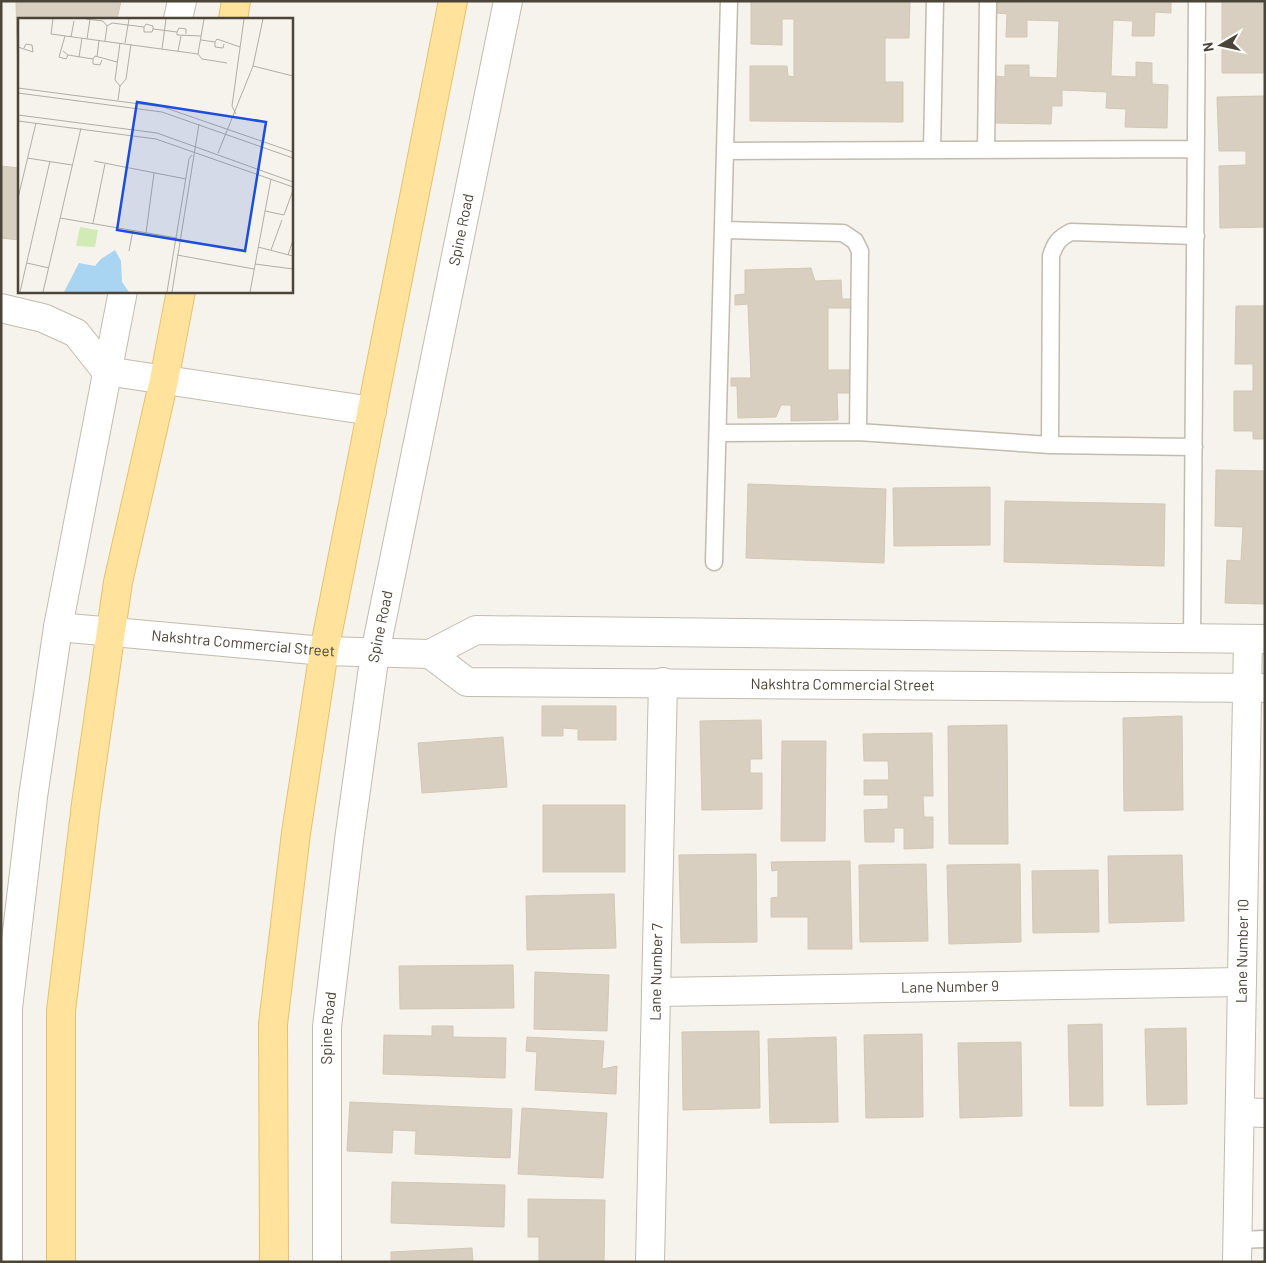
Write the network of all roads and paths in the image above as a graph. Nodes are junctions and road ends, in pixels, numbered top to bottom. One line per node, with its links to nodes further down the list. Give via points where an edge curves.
1 (182, 1): 9 (street)
2 (236, 1): 10 (main road)
3 (453, 1): 22 (main road)
4 (508, 1): 33 (street, Spine Road)
5 (729, 1): 14 (lane)
6 (935, 1): 12 (lane)
7 (988, 1): 13 (lane)
8 (1197, 1): 11 (lane)
9 (178, 18)
10 (233, 18)
11 (1196, 149): 13 (lane); 16 (lane)
12 (932, 150): 13 (lane); 14 (lane)
13 (986, 150)
14 (725, 151): 15 (lane)
15 (724, 230): 23 (lane, via 843,233 855,241 860,251); 24 (lane)
16 (1196, 236): 25 (lane, via 1071,232 1055,244 1051,256); 26 (lane)
17 (123, 292): 20 (street)
18 (181, 292): 21 (main road)
19 (1, 308): 20 (street, via 43,318 76,333)
20 (106, 371): 21 (street); 28 (street)
21 (164, 380): 22 (street); 29 (main road, via 118,582)
22 (372, 411): 32 (main road)
23 (858, 432): 24 (lane); 25 (lane)
24 (718, 433): 27 (lane)
25 (1050, 445): 26 (lane)
26 (1194, 447): 30 (lane)
27 (714, 562)
28 (58, 627): 29 (street, Nakshtra Commercial Street); 42 (street, via 33,797 8,1008)
29 (111, 632): 32 (street, Nakshtra Commercial Street); 43 (main road, via 61,1011)
30 (1192, 639): 31 (street, Nakshtra Commercial Street); 34 (street, Nakshtra Commercial Street, via 476,630)
31 (1256, 639): 36 (street, Lane Number 10)
32 (324, 651): 33 (street, Nakshtra Commercial Street); 44 (main road, via 296,833 273,1024)
33 (375, 654): 34 (street, Nakshtra Commercial Street); 45 (street, Spine Road, via 327,1027)
34 (430, 654): 35 (street, Nakshtra Commercial Street, via 467,682)
35 (663, 682): 36 (street, Nakshtra Commercial Street); 38 (street, Lane Number 7)
36 (1256, 688): 37 (street, Lane Number 10)
37 (1242, 982): 38 (street, Lane Number 9); 39 (street, Lane Number 10)
38 (656, 992): 46 (street, Lane Number 7)
39 (1252, 1113): 41 (street, Lane Number 10)
40 (1265, 1239): 41 (lane)
41 (1237, 1251)
42 (8, 1262)
43 (61, 1262)
44 (274, 1262)
45 (327, 1262)
46 (650, 1262)

